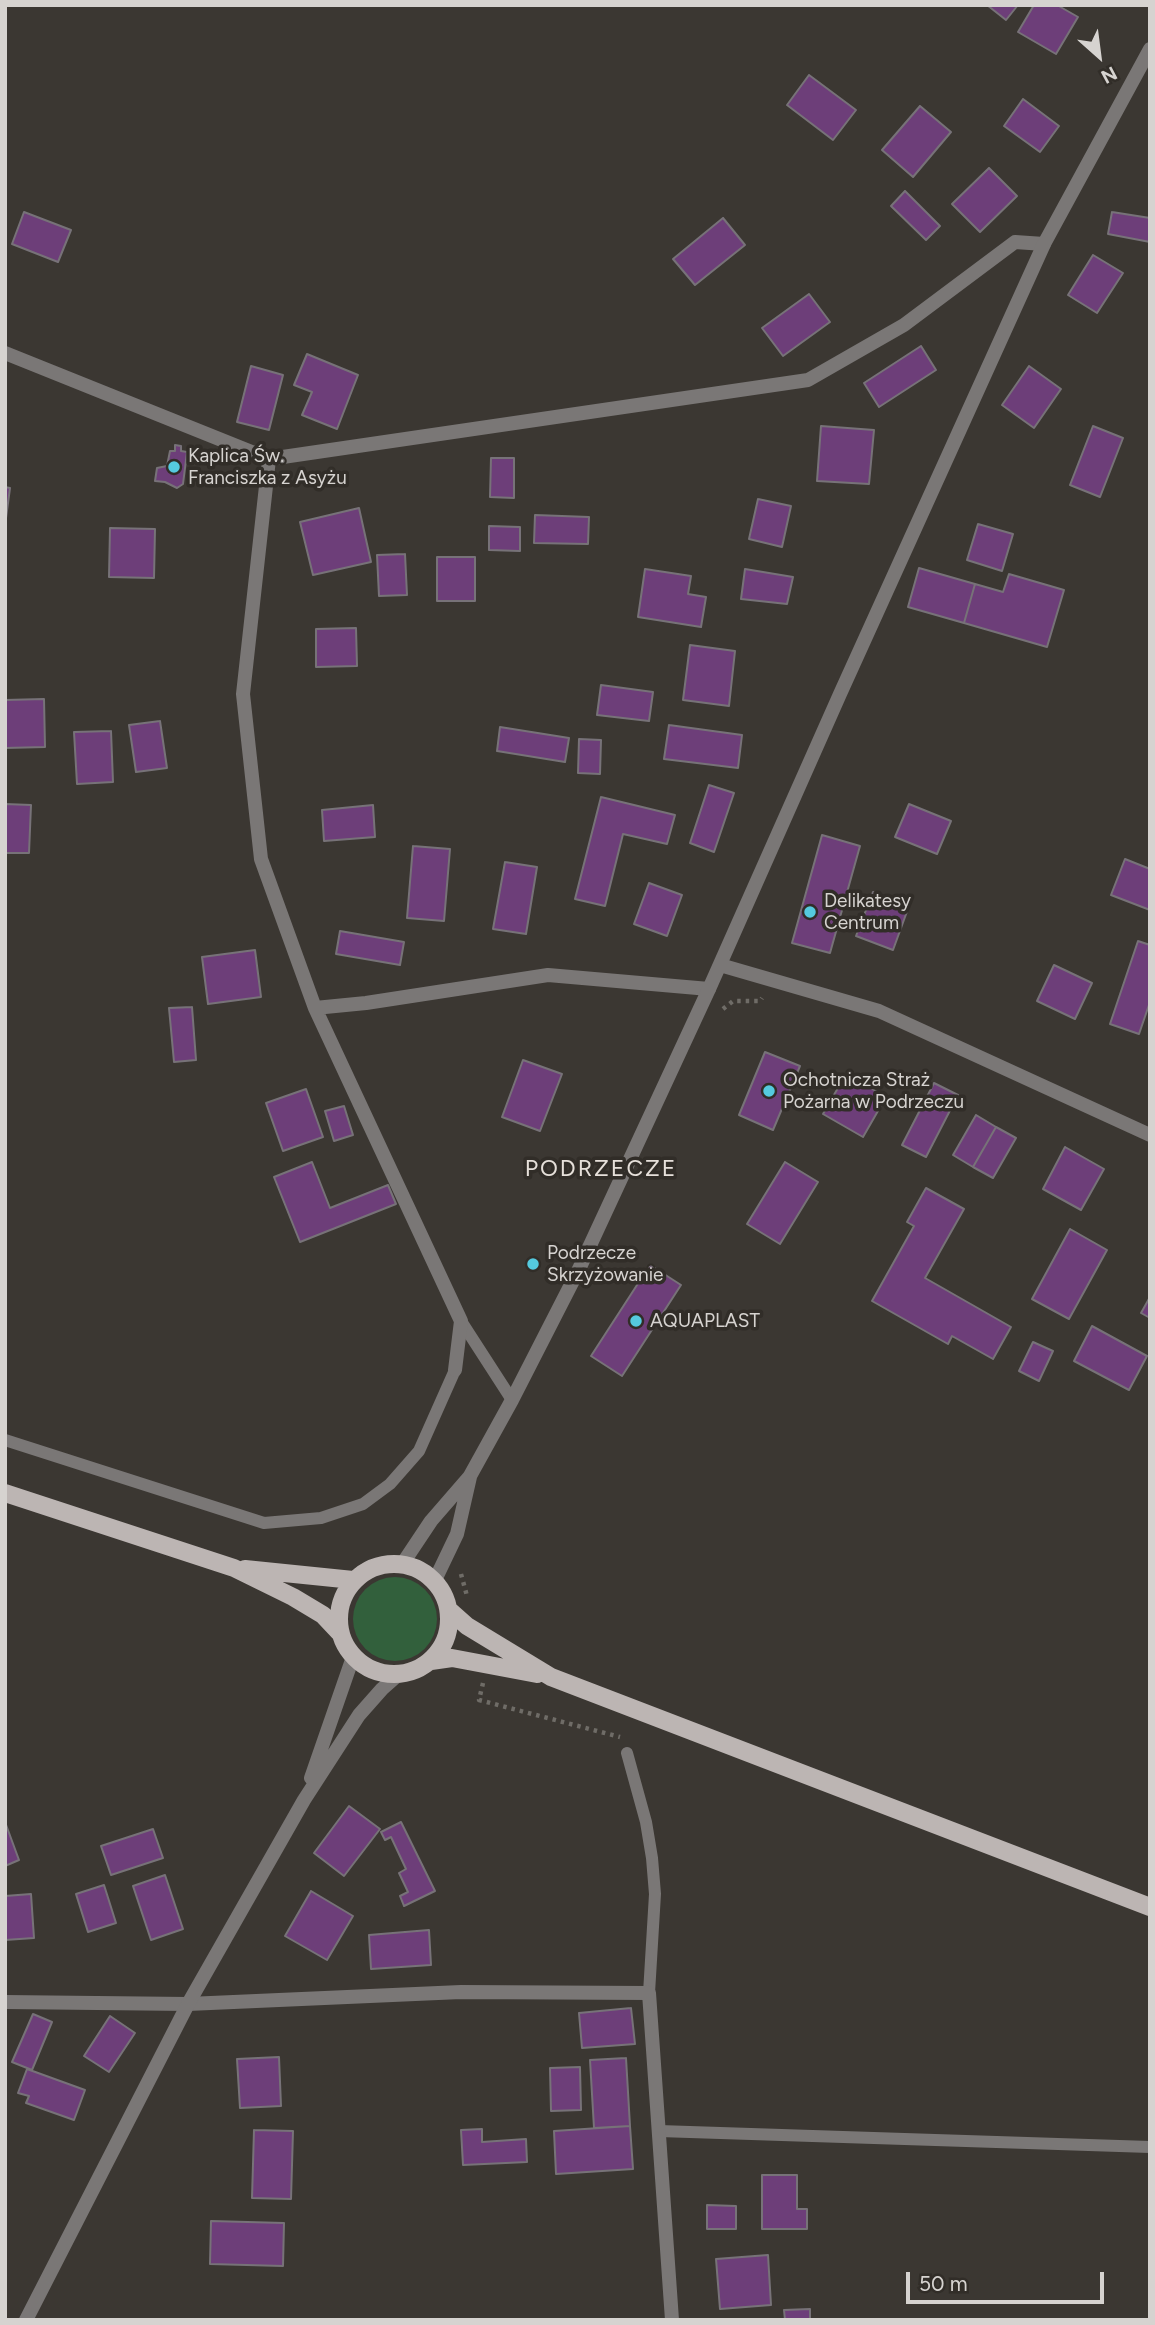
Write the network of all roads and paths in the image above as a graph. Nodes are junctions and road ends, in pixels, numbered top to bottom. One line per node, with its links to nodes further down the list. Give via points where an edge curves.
1 (1150, 49): 2 (street)
2 (1044, 244): 4 (street, via 1015,242 904,325 808,380); 5 (street)
3 (5, 353): 4 (street)
4 (269, 459): 8 (street, via 243,694 261,859)
5 (720, 965): 6 (street); 7 (street)
6 (770, 980): 9 (path, via 760,1001 733,1001); 10 (street, via 879,1011)
7 (709, 989): 8 (street, via 548,975); 13 (street, via 580,1267)
8 (315, 1008): 11 (street)
9 (718, 1015)
10 (1150, 1135)
11 (461, 1321): 12 (street); 13 (lane)
12 (455, 1370): 14 (lane, via 419,1451 390,1484 363,1504 321,1518 264,1523)
13 (512, 1400): 15 (street)
14 (5, 1440)
15 (470, 1476): 18 (street); 21 (street, via 457,1534)
16 (5, 1493): 19 (main road)
17 (463, 1562): 22 (path)
18 (403, 1563): 20 (main road, via 376,1566); 21 (main road)
19 (234, 1568): 20 (main road); 24 (main road, via 323,1615)
20 (353, 1580): 24 (main road, via 338,1613)
21 (435, 1580): 23 (main road)
22 (468, 1600)
23 (449, 1610): 26 (main road, via 443,1646); 29 (main road)
24 (339, 1632): 25 (main road)
25 (353, 1657): 28 (main road, via 382,1673); 31 (street)
26 (430, 1661): 27 (main road, via 452,1658); 28 (main road)
27 (488, 1665): 29 (main road); 30 (path, via 479,1700 621,1737)
28 (399, 1674): 31 (street, via 359,1715)
29 (551, 1677): 32 (main road)
30 (627, 1753): 33 (lane, via 652,1858 655,1894)
31 (303, 1800): 35 (street)
32 (1150, 1907)
33 (649, 1993): 35 (street, via 461,1992); 36 (street)
34 (5, 2002): 35 (street)
35 (188, 2004): 38 (street)
36 (659, 2131): 37 (lane); 39 (street)
37 (1150, 2147)
38 (26, 2320)
39 (672, 2320)

